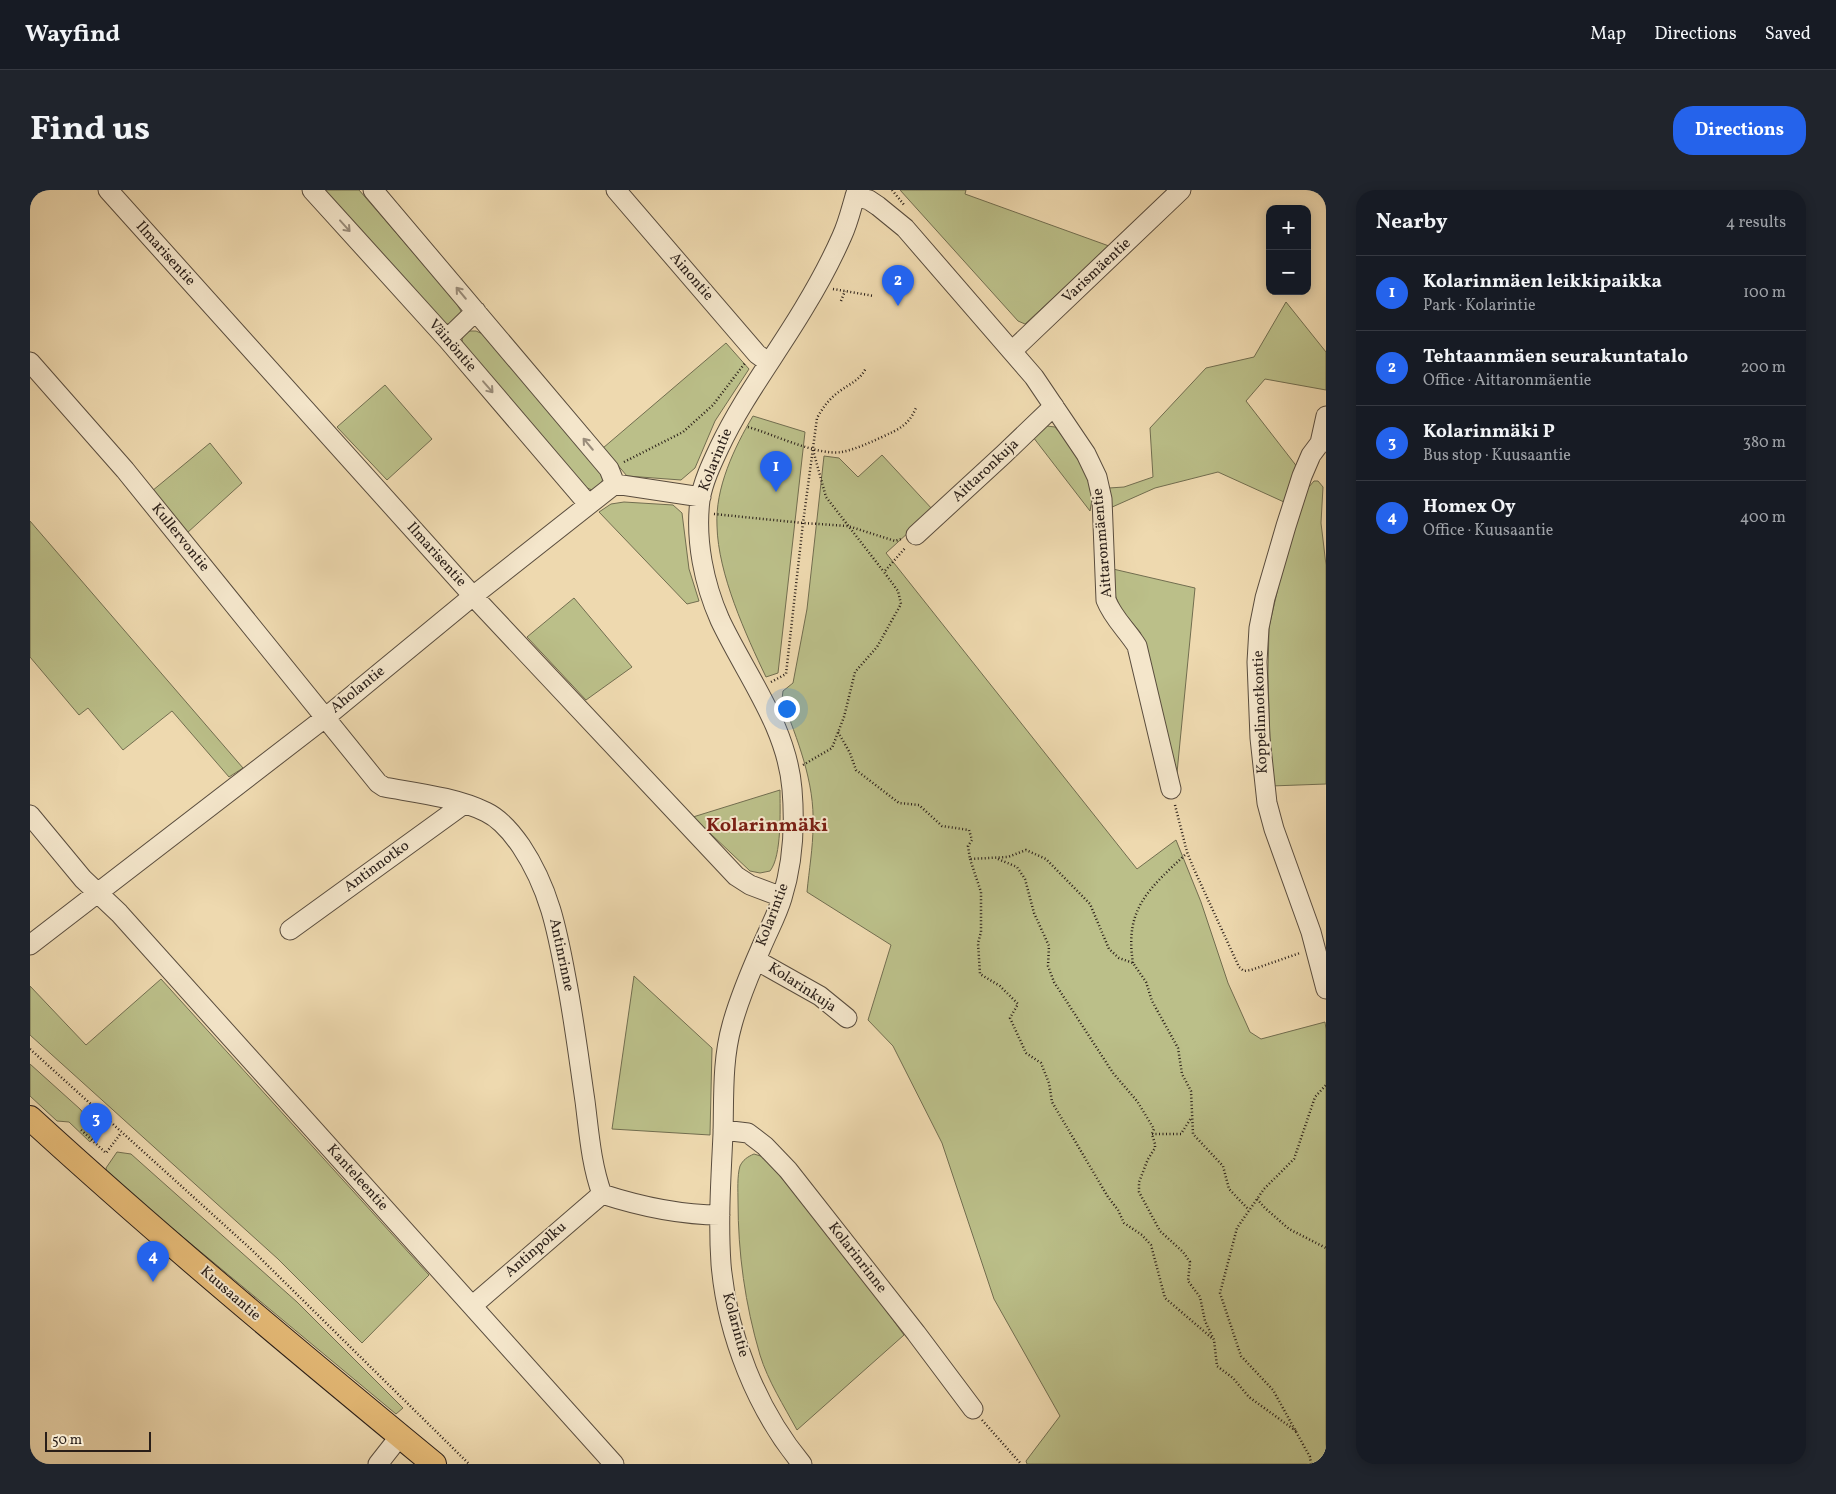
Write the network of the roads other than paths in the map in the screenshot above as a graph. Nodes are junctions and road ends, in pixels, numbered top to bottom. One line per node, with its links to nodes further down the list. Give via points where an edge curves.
1 (108, 190): 19 (street, Ilmarisentie)
2 (312, 190): 8 (street, Väinöntie, one-way to 8)
3 (373, 190): 7 (street, one-way to 3)
4 (616, 190): 11 (street, Ainontie, via 757,354)
5 (1181, 190): 9 (street, Varismäentie)
6 (856, 193): 9 (street, Aittaronmäentie, via 905,228); 11 (street, Kolarintie, via 844,232 828,266)
7 (476, 311): 8 (street); 15 (street, one-way to 7)
8 (447, 339): 16 (street, Väinöntie, one-way to 16)
9 (1012, 351): 12 (street, Aittaronmäentie)
10 (30, 362): 20 (street, Kullervontie, via 125,470)
11 (768, 362): 17 (street, Kolarintie, via 730,424 709,469)
12 (1054, 406): 18 (street, Aittaronkuja); 21 (street, Aittaronmäentie, via 1086,454 1097,477 1103,506 1106,600 1137,646)
13 (1326, 416): 14 (street, Koppelinnotkontie)
14 (1323, 442): 29 (street, Koppelinnotkontie, via 1311,455 1283,535 1265,598 1257,662 1267,803 1306,916)
15 (612, 476): 16 (street, Aholantie); 17 (street)
16 (588, 504): 19 (street, Aholantie)
17 (700, 504): 25 (street, Kolarintie, via 705,577 720,618 771,718 786,756 792,787 793,826 792,853)
18 (916, 535)
19 (473, 596): 20 (street, Aholantie); 25 (street, Ilmarisentie, via 736,876)
20 (326, 717): 22 (street, Antinrinne, via 378,783); 24 (street, Aholantie)
21 (1171, 789)
22 (464, 804): 26 (street, Antinnotko); 33 (street, Antinrinne, via 487,812 513,835 550,903 576,1029 591,1153)
23 (30, 815): 24 (street, Kanteleentie)
24 (98, 893): 27 (street, Aholantie); 35 (street, Kanteleentie)
25 (782, 897): 28 (street, Kolarintie)
26 (290, 930)
27 (30, 945)
28 (756, 960): 30 (street, Kolarinkuja, via 820,996); 32 (street, Kolarintie, via 727,1046)
29 (1326, 989)
30 (847, 1018)
31 (30, 1118): 37 (main road, Kuusaantie, via 264,1323)
32 (723, 1130): 34 (street, Kolarintie); 36 (street, Kolarinrinne, via 748,1133 788,1170)
33 (602, 1194): 34 (street, via 665,1210); 35 (street, Antinpolku)
34 (720, 1215): 41 (street, Kolarintie, via 722,1267 731,1320 754,1386 768,1415)
35 (472, 1306): 40 (street, Kanteleentie)
36 (973, 1409)
37 (400, 1436): 38 (street); 39 (main road, Kuusaantie)
38 (378, 1464)
39 (434, 1464)
40 (614, 1464)
41 (802, 1464)

